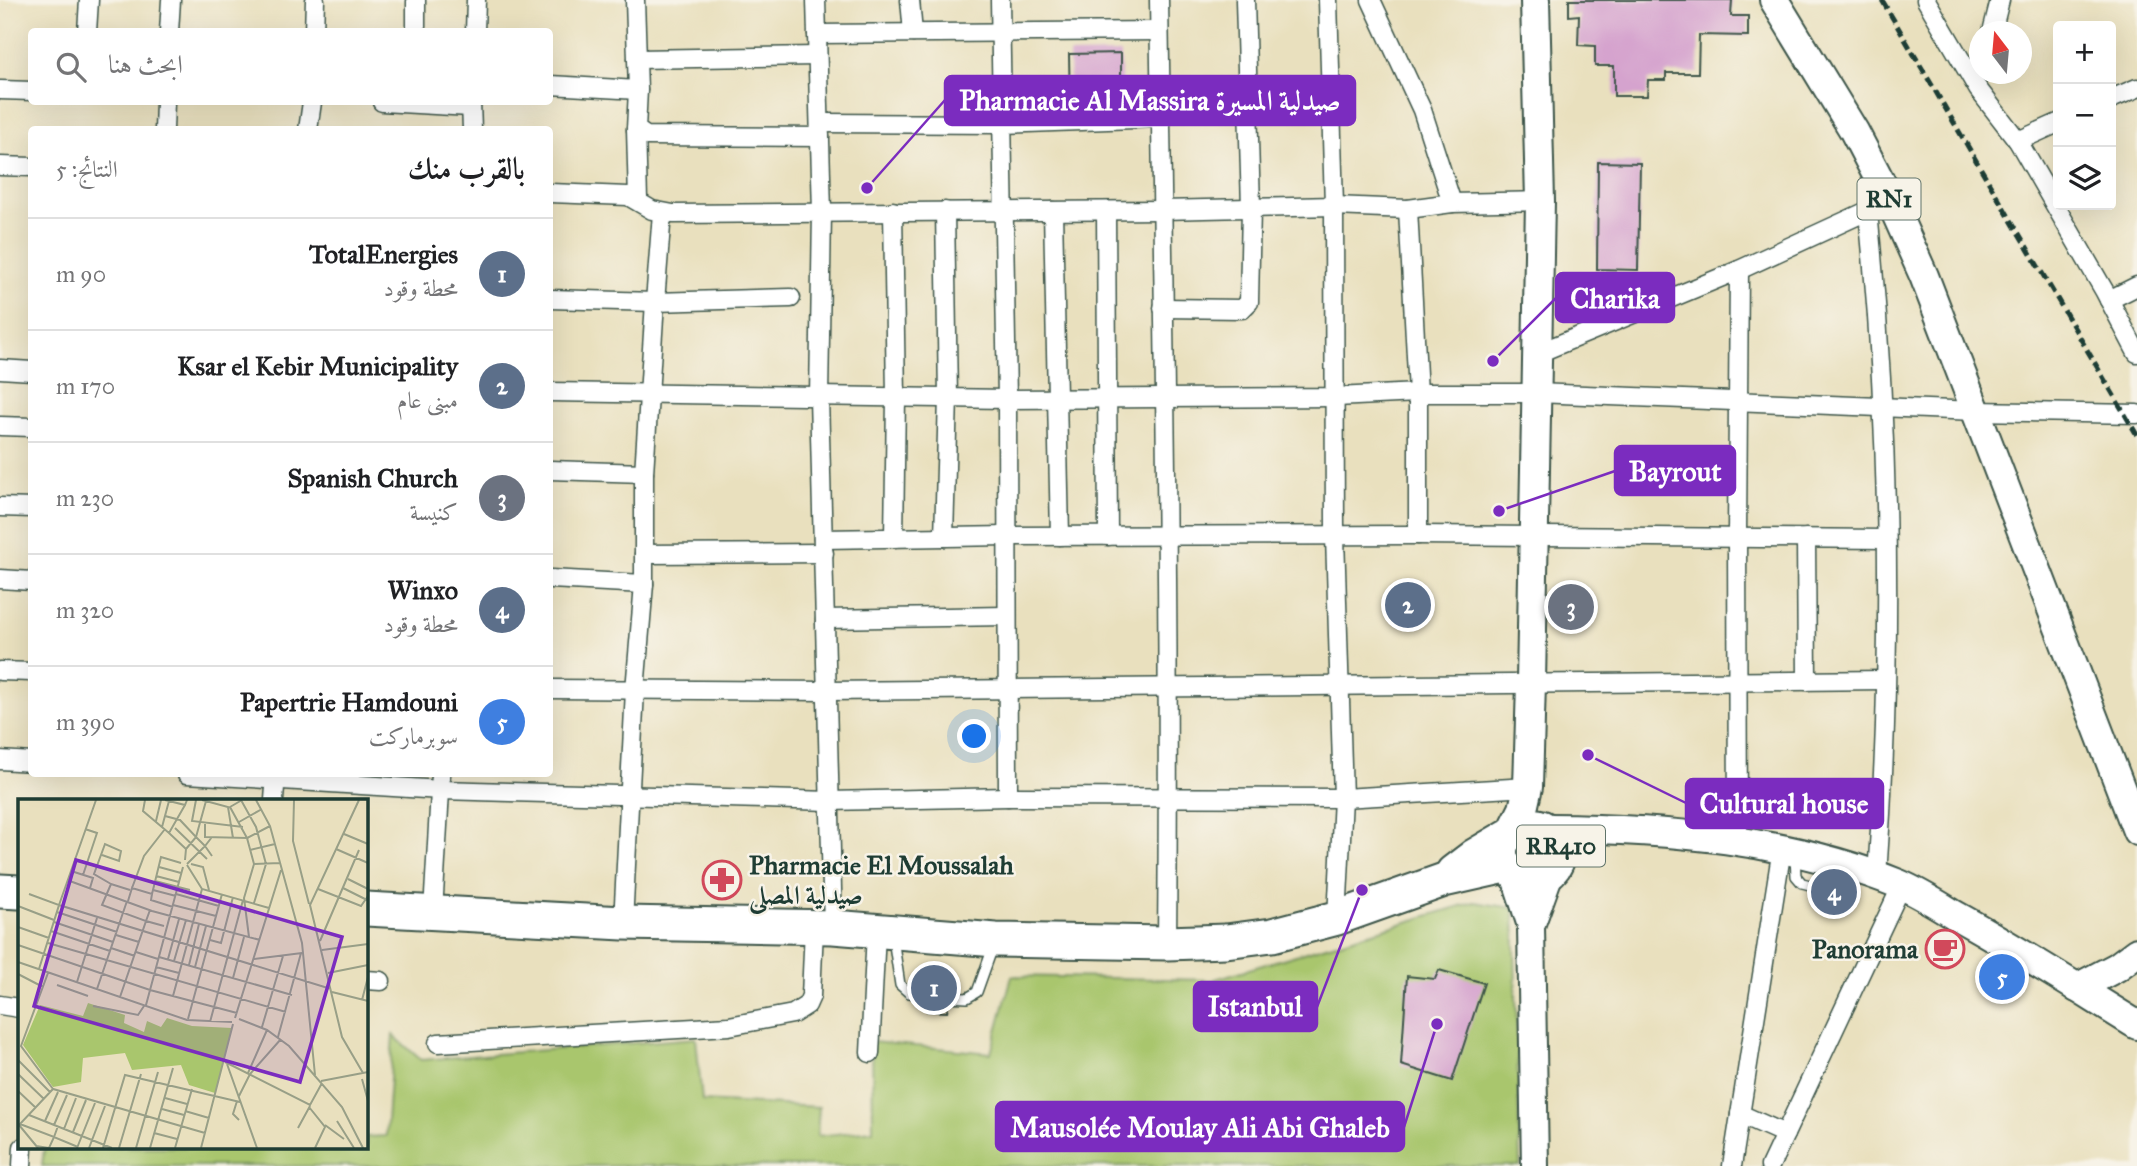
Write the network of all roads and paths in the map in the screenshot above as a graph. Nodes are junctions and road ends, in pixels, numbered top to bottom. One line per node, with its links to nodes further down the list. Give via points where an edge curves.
1 (89, 0): 19 (street)
2 (171, 0): 20 (street)
3 (315, 0): 21 (street)
4 (416, 0): 22 (street)
5 (476, 0): 23 (street)
6 (635, 0): 29 (street)
7 (816, 0): 27 (street)
8 (910, 0): 25 (street)
9 (1000, 0): 26 (street)
10 (1159, 0): 24 (street)
11 (1245, 0): 58 (street)
12 (1328, 0): 56 (street)
13 (1371, 0): 55 (street, via 1422,110)
14 (1535, 0): 54 (main road)
15 (1774, 0): 57 (main road, RN1, via 1854,131)
16 (1926, 0): 30 (street)
17 (2000, 0): 18 (street)
18 (1995, 21)
19 (87, 28)
20 (169, 28)
21 (314, 28)
22 (416, 28)
23 (475, 28)
24 (1159, 31): 26 (street); 41 (street)
25 (913, 33): 26 (street); 27 (street)
26 (999, 33): 42 (street)
27 (817, 34): 28 (street)
28 (817, 56): 29 (street); 48 (street)
29 (637, 59): 35 (street)
30 (1969, 64)
31 (1982, 84): 49 (street)
32 (553, 85): 35 (street)
33 (2137, 88): 37 (street)
34 (0, 90): 36 (street)
35 (638, 90): 47 (street)
36 (28, 91)
37 (2116, 97)
38 (165, 105): 44 (street)
39 (312, 105): 45 (street)
40 (470, 105): 46 (street)
41 (1161, 118): 42 (street); 60 (street)
42 (1003, 124): 48 (street); 65 (street)
43 (2053, 125): 49 (street)
44 (164, 126)
45 (309, 126)
46 (472, 126)
47 (636, 129): 48 (street, via 653,137); 53 (street)
48 (820, 130): 64 (street)
49 (2018, 141): 72 (street)
50 (0, 166): 51 (street)
51 (28, 167)
52 (553, 193): 53 (street, via 628,196)
53 (638, 201): 67 (street)
54 (1540, 201): 55 (street); 76 (main road)
55 (1452, 203): 59 (street)
56 (1334, 206): 58 (street); 59 (street); 87 (street)
57 (1879, 206): 68 (street); 92 (street); 93 (main road, RN1, via 1924,276)
58 (1251, 208): 60 (street); 74 (street, via 1249,302 1242,309)
59 (1408, 209): 80 (street)
60 (1162, 210): 63 (street); 74 (street)
61 (893, 211): 62 (street); 64 (street); 84 (street)
62 (945, 211): 65 (street); 85 (street)
63 (1106, 211): 66 (street); 89 (street)
64 (822, 212): 67 (street); 83 (street)
65 (1003, 212): 66 (street); 90 (street)
66 (1054, 212): 88 (street)
67 (662, 213): 73 (street)
68 (1739, 270): 76 (street); 91 (street)
69 (2137, 286): 72 (street)
70 (791, 298): 73 (street)
71 (553, 299): 73 (street)
72 (2109, 300): 75 (street)
73 (655, 302): 82 (street)
74 (1163, 309): 86 (street)
75 (2137, 353)
76 (1536, 354): 81 (main road)
77 (0, 369): 78 (street)
78 (28, 371)
79 (553, 392): 82 (street)
80 (1418, 393): 81 (street); 87 (street); 101 (street)
81 (1536, 393): 91 (street); 110 (main road)
82 (647, 395): 83 (street); 98 (street)
83 (819, 397): 84 (street); 113 (street)
84 (896, 397): 85 (street); 109 (street)
85 (948, 397): 90 (street); 107 (street)
86 (1165, 397): 87 (street); 89 (street); 105 (street)
87 (1336, 397): 106 (street)
88 (1058, 398): 89 (street); 90 (street); 103 (street)
89 (1107, 398): 104 (street)
90 (1007, 399): 102 (street)
91 (1740, 400): 92 (street); 108 (street)
92 (1883, 407): 93 (street); 112 (street)
93 (1976, 411): 94 (street); 146 (main road, RN1)
94 (2137, 414)
95 (0, 426): 96 (street)
96 (28, 427)
97 (553, 470): 98 (street)
98 (643, 473): 114 (street)
99 (0, 508): 100 (street)
100 (28, 508)
101 (1418, 535): 106 (street); 110 (street)
102 (1008, 536): 103 (street); 107 (street); 119 (street)
103 (1060, 536): 104 (street)
104 (1108, 536): 105 (street)
105 (1165, 536): 106 (street); 128 (street)
106 (1335, 536): 127 (street)
107 (944, 537): 109 (street)
108 (1737, 537): 110 (street); 111 (street); 124 (street)
109 (894, 538): 113 (street)
110 (1534, 538): 126 (main road)
111 (1806, 538): 112 (street); 125 (street)
112 (1886, 540): 123 (street)
113 (823, 546): 114 (street); 120 (street)
114 (644, 554): 118 (street)
115 (0, 579): 117 (street)
116 (553, 579): 118 (street)
117 (28, 580)
118 (643, 584): 131 (street)
119 (1006, 616): 120 (street); 129 (street)
120 (825, 619): 132 (street)
121 (0, 671): 122 (street)
122 (28, 672)
123 (1885, 680): 125 (street); 151 (street)
124 (1739, 681): 125 (street); 126 (street); 147 (street)
125 (1807, 681)
126 (1531, 683): 127 (street); 137 (main road)
127 (1340, 684): 128 (street); 140 (street)
128 (1167, 687): 129 (street); 142 (street)
129 (1007, 688): 132 (street); 139 (street)
130 (553, 689): 131 (street)
131 (635, 690): 132 (street); 138 (street)
132 (827, 691): 143 (street)
133 (0, 760): 134 (street)
134 (28, 762)
135 (276, 777): 136 (street); 141 (street)
136 (441, 782): 138 (street); 155 (street)
137 (1528, 787): 140 (street); 144 (main road); 149 (main road)
138 (631, 794): 143 (street); 157 (street)
139 (1008, 797): 142 (street); 143 (street)
140 (1343, 798): 142 (street); 156 (street)
141 (274, 799)
142 (1168, 799): 162 (street)
143 (830, 801): 159 (street)
144 (1545, 826): 145 (main road, RR410); 149 (main road, RR410, via 1522,824); 150 (main road, RR410, via 1558,838)
145 (1612, 828): 147 (main road, RR410); 150 (main road, RR410, via 1586,839)
146 (2137, 831)
147 (1738, 842): 148 (main road, RR410)
148 (1788, 850): 151 (main road, RR410); 172 (street)
149 (1510, 852): 150 (main road, RR410, via 1532,882); 156 (highway, RR410, via 1474,856 1444,880); 158 (street)
150 (1555, 864): 158 (street)
151 (1880, 877): 164 (main road, RR410, via 1974,925); 173 (street)
152 (0, 891): 153 (highway)
153 (18, 892)
154 (368, 909): 155 (highway, RR410)
155 (433, 912): 157 (highway, RR410)
156 (1337, 918): 162 (highway, RR410, via 1272,935)
157 (623, 923): 159 (highway, RR410)
158 (1531, 926): 176 (street)
159 (824, 928): 160 (highway, RR410); 170 (street, via 811,996 807,1005 793,1014 729,1026)
160 (884, 932): 161 (highway, RR410); 165 (lane, via 900,985 909,993); 171 (street)
161 (996, 940): 162 (highway, RR410); 166 (lane, via 977,992 967,998)
162 (1167, 943)
163 (2137, 952): 164 (main road)
164 (2077, 988): 169 (main road, RR410)
165 (928, 995)
166 (948, 997)
167 (0, 1005): 168 (street)
168 (18, 1008)
169 (2137, 1025)
170 (438, 1043)
171 (870, 1053)
172 (1740, 1114): 173 (street); 177 (street)
173 (1785, 1135): 178 (street)
174 (23, 1148): 175 (street)
175 (22, 1166)
176 (1535, 1166)
177 (1732, 1166)
178 (1770, 1166)

